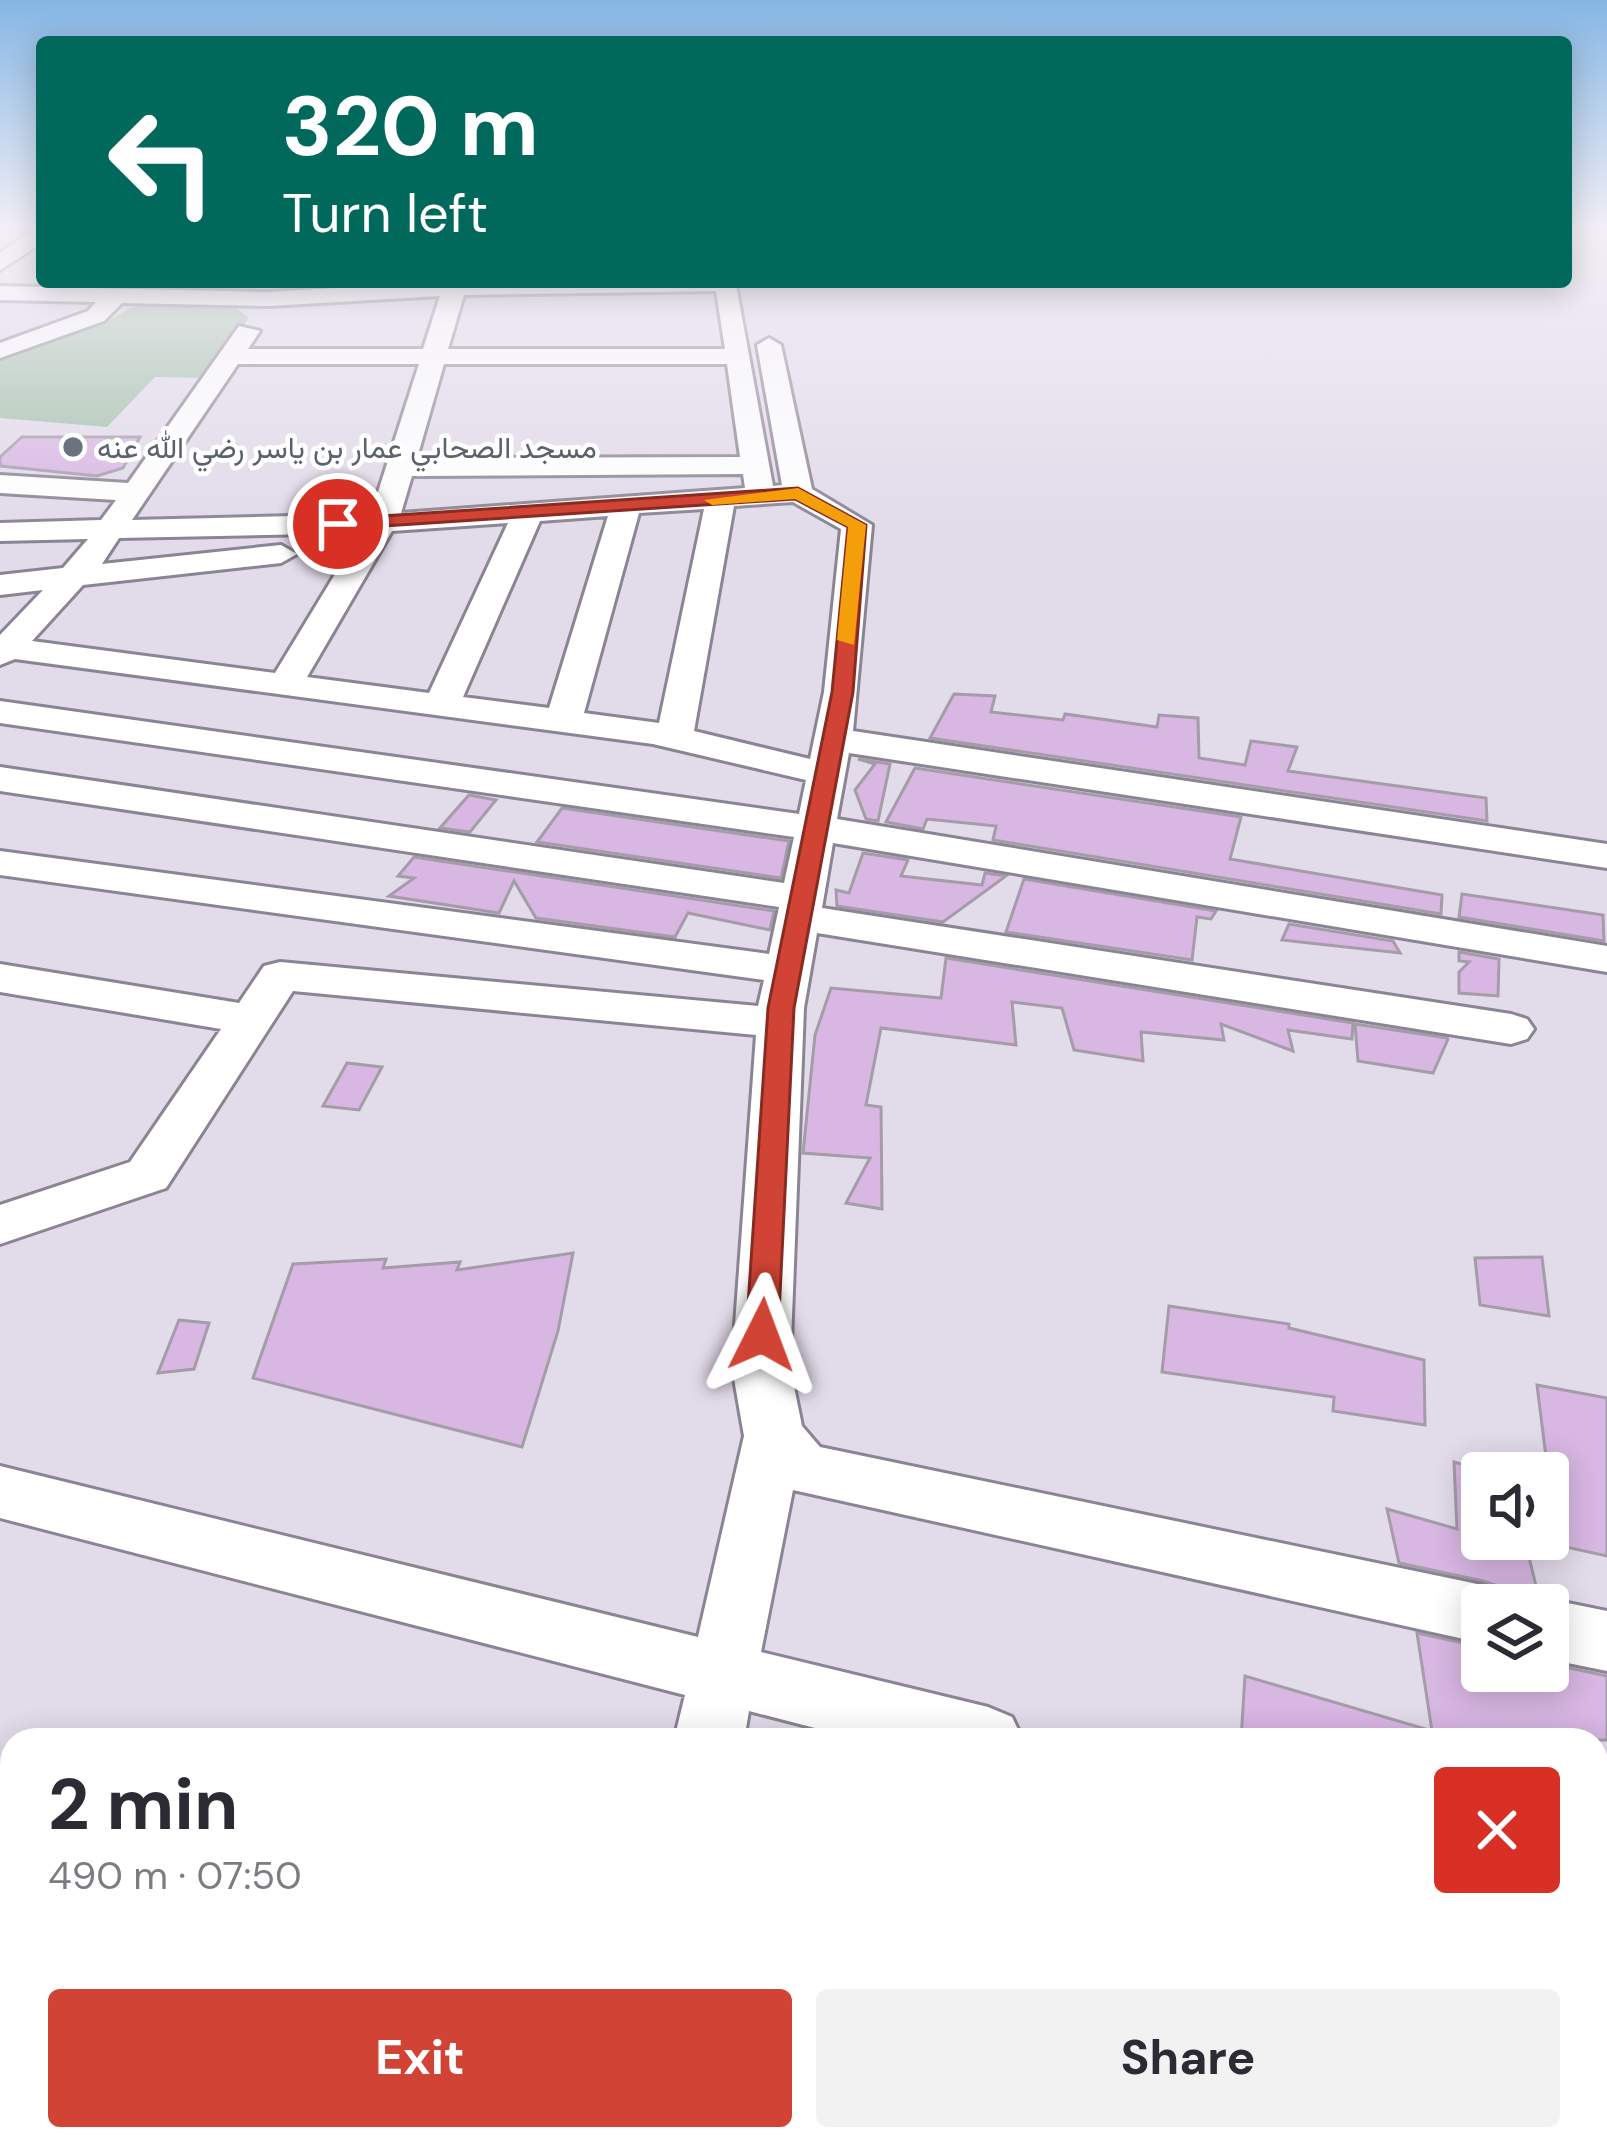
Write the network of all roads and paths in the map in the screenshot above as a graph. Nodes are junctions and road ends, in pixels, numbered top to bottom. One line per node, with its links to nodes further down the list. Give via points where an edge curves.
1 (57, 330): 6 (street)
2 (248, 330): 8 (street)
3 (441, 330): 7 (street)
4 (737, 330): 9 (street)
5 (742, 330): 12 (street)
6 (0, 351)
7 (434, 354): 8 (street); 9 (street); 10 (street)
8 (230, 356): 13 (street)
9 (739, 356): 12 (street)
10 (400, 467): 12 (street); 19 (street)
11 (0, 484): 13 (street)
12 (772, 485): 14 (street); 28 (street, via 857,525)
13 (138, 492): 17 (street)
14 (721, 499): 15 (street); 27 (street)
15 (626, 506): 16 (street); 26 (street)
16 (528, 513): 19 (street); 24 (street)
17 (108, 530): 18 (street); 19 (street); 20 (street)
18 (0, 532)
19 (375, 534): 20 (street); 23 (street)
20 (74, 576): 21 (street); 22 (street)
21 (0, 585)
22 (3, 652): 23 (street)
23 (285, 685): 24 (street)
24 (441, 705): 26 (street)
25 (0, 712): 30 (street)
26 (563, 721): 27 (street)
27 (674, 739): 28 (street)
28 (830, 756): 30 (street); 31 (street)
29 (0, 779): 33 (street)
30 (816, 828): 33 (street); 34 (street)
31 (1607, 856)
32 (0, 863): 35 (street)
33 (801, 908): 35 (street); 39 (street)
34 (1607, 958)
35 (788, 970): 38 (street)
36 (0, 978): 37 (street)
37 (251, 1019): 38 (street, via 280,976); 40 (street, via 148,1175)
38 (780, 1023): 41 (street, via 760,1367)
39 (1511, 1029)
40 (0, 1225)
41 (774, 1436): 43 (street, via 802,1468); 46 (street)
42 (0, 1492): 46 (street)
43 (1461, 1609)
44 (1569, 1633): 45 (street)
45 (1607, 1641)
46 (723, 1674): 47 (street); 48 (street)
47 (712, 1728)
48 (940, 1728)

